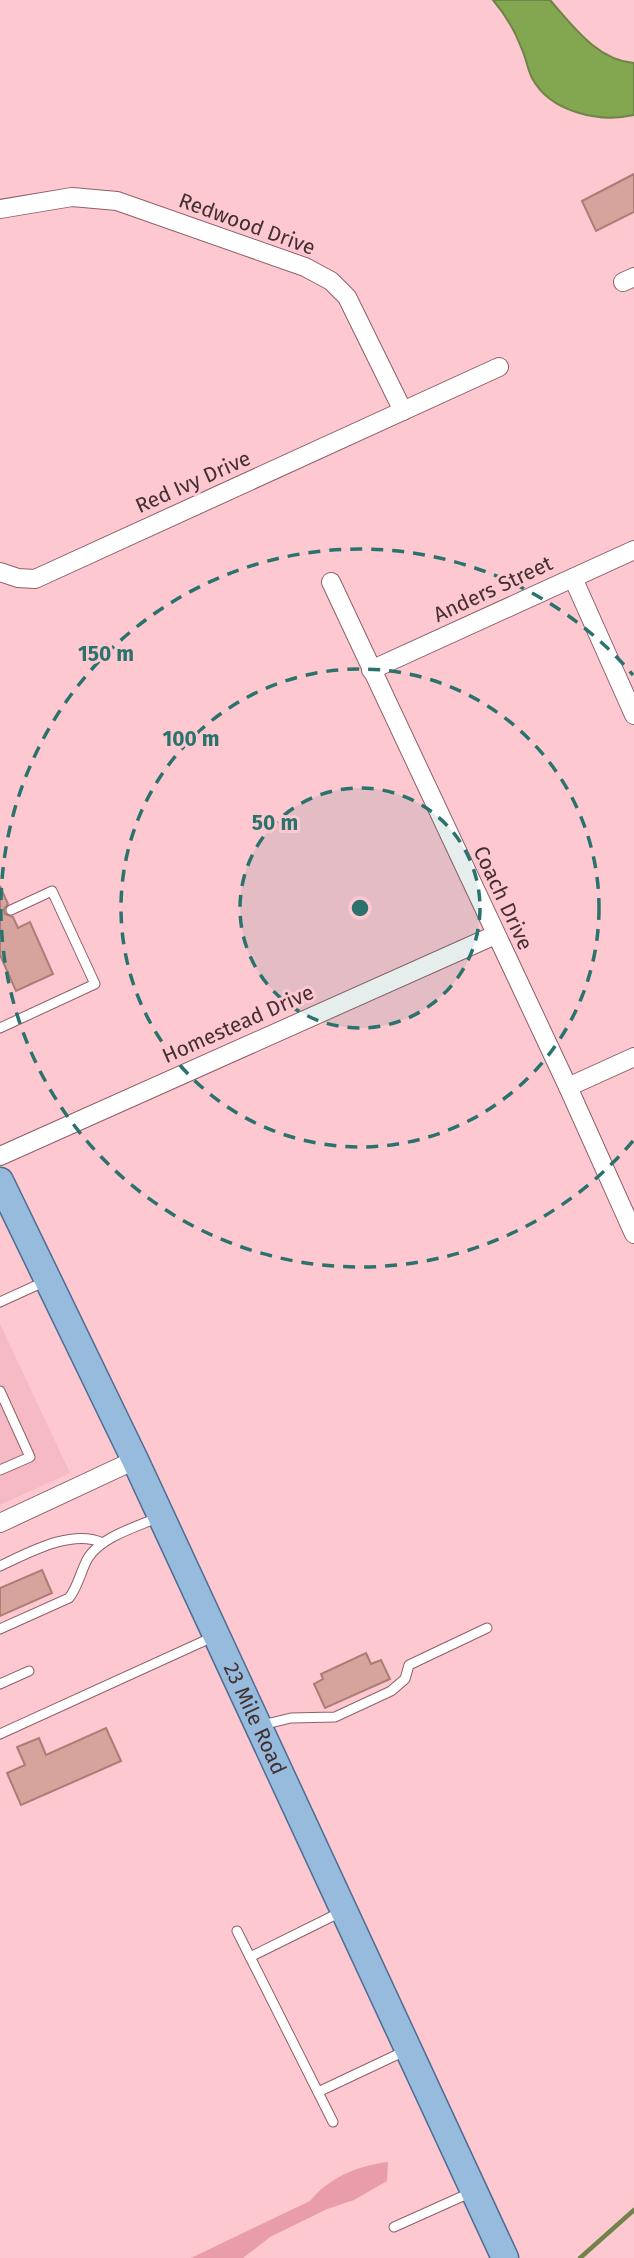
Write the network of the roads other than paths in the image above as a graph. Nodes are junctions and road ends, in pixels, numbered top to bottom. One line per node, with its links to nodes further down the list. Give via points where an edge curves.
1 (0, 209): 3 (street, Redwood Drive, via 72,197 117,201 305,267 331,281 347,297)
2 (499, 367): 3 (street, Red Ivy Drive)
3 (403, 411): 5 (street, Red Ivy Drive, via 35,579)
4 (634, 550): 6 (street, Anders Street)
5 (0, 572)
6 (573, 578): 8 (street, Anders Street); 9 (street)
7 (331, 582): 8 (street, Coach Drive)
8 (371, 670): 11 (street, Coach Drive)
9 (634, 715)
10 (10, 910): 12 (lane, via 52,891 94,984)
11 (495, 934): 14 (street, Coach Drive); 15 (street, Homestead Drive)
12 (0, 1028)
13 (634, 1057): 14 (street)
14 (568, 1087): 17 (street, Coach Drive)
15 (0, 1156)
16 (0, 1181): 18 (main road, 23 Mile Road)
17 (634, 1234)
18 (48, 1280): 19 (lane); 21 (main road, 23 Mile Road)
19 (0, 1302)
20 (0, 1391): 22 (lane, via 30,1457)
21 (135, 1460): 23 (main road, 23 Mile Road); 24 (street)
22 (0, 1470)
23 (161, 1516): 25 (lane); 29 (main road, 23 Mile Road)
24 (0, 1523)
25 (103, 1543): 26 (lane, via 84,1538 46,1545); 28 (lane, via 86,1562 69,1598)
26 (0, 1566)
27 (487, 1628): 32 (lane, via 409,1665 405,1679 391,1691 335,1717 291,1718)
28 (0, 1629)
29 (216, 1635): 32 (main road, 23 Mile Road); 33 (lane)
30 (29, 1671): 31 (lane)
31 (0, 1684)
32 (258, 1726): 34 (main road, 23 Mile Road)
33 (0, 1734)
34 (344, 1910): 36 (lane); 37 (main road, 23 Mile Road)
35 (237, 1931): 36 (lane)
36 (250, 1957): 38 (lane)
37 (409, 2049): 38 (lane); 40 (main road, 23 Mile Road)
38 (318, 2092): 39 (lane)
39 (333, 2122)
40 (474, 2191): 41 (lane); 42 (main road, 23 Mile Road)
41 (394, 2227)
42 (505, 2258)

